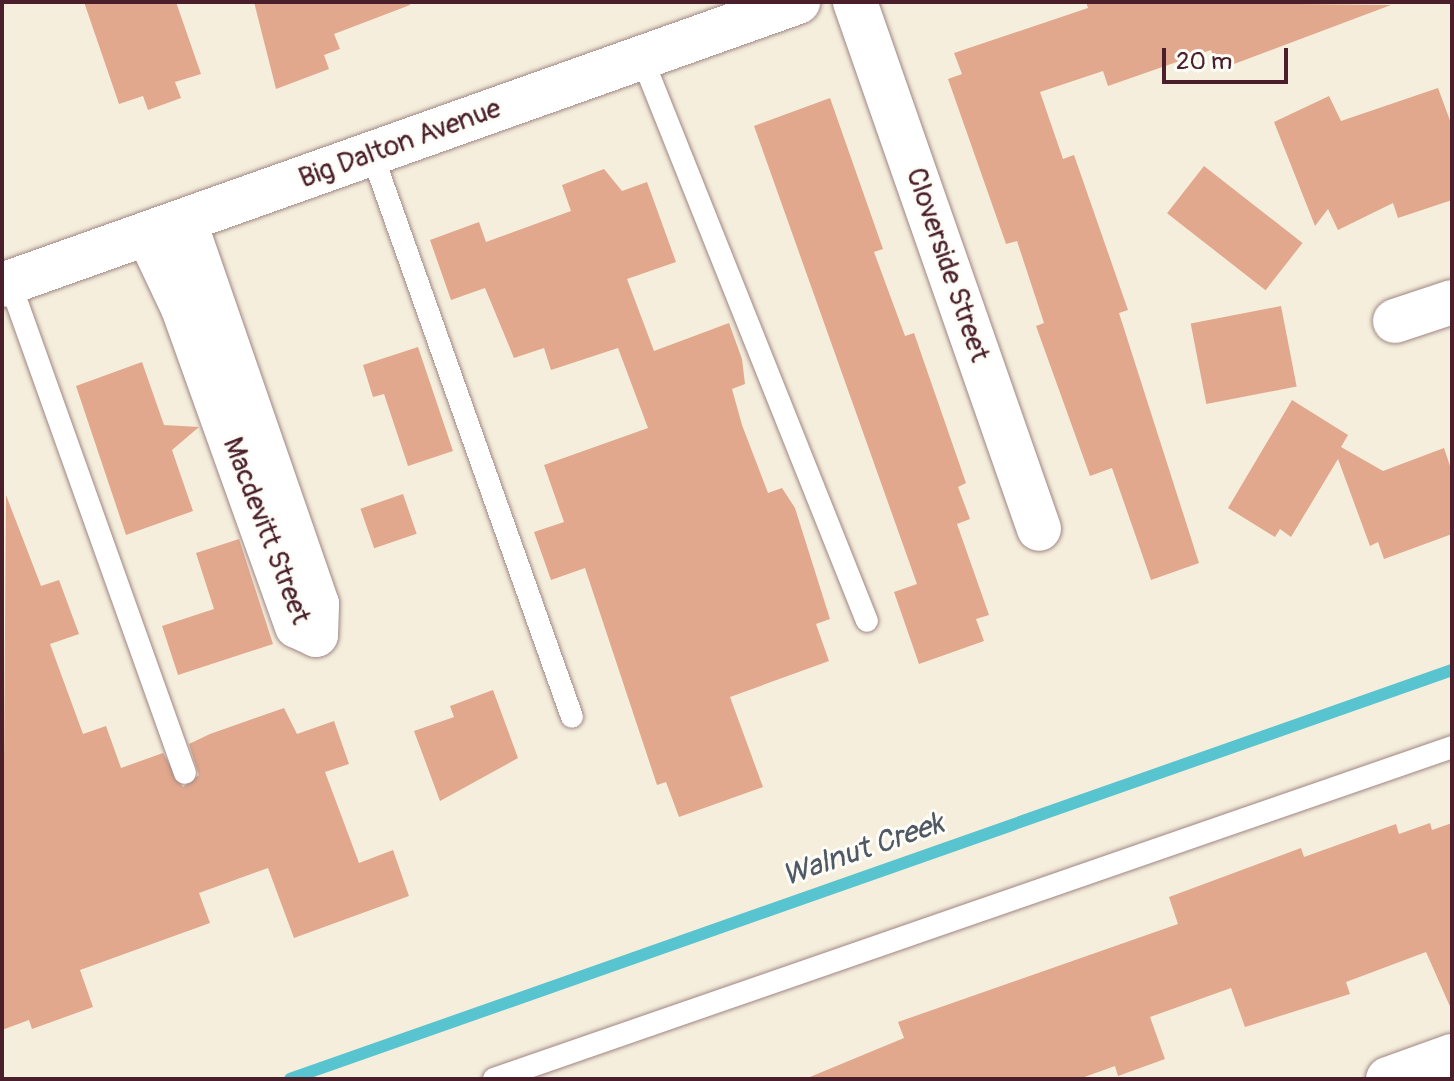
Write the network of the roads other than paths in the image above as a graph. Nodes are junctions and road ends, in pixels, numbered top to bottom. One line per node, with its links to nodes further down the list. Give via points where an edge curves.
1 (798, 2): 3 (street, Big Dalton Avenue)
2 (855, 2): 9 (street, Cloverside Street)
3 (642, 58): 4 (street, Big Dalton Avenue); 10 (lane)
4 (372, 154): 5 (street, Big Dalton Avenue); 11 (lane)
5 (167, 228): 5 (street, Macdevitt Street, via 179,297 297,626 316,635 317,604); 6 (street, Big Dalton Avenue)
6 (6, 284): 13 (lane)
7 (1452, 302): 8 (street)
8 (1395, 321)
9 (1039, 529)
10 (867, 621)
11 (572, 717)
12 (1452, 747): 15 (lane)
13 (185, 773)
14 (1452, 1056): 16 (street)
15 (494, 1079)
16 (1388, 1079)

